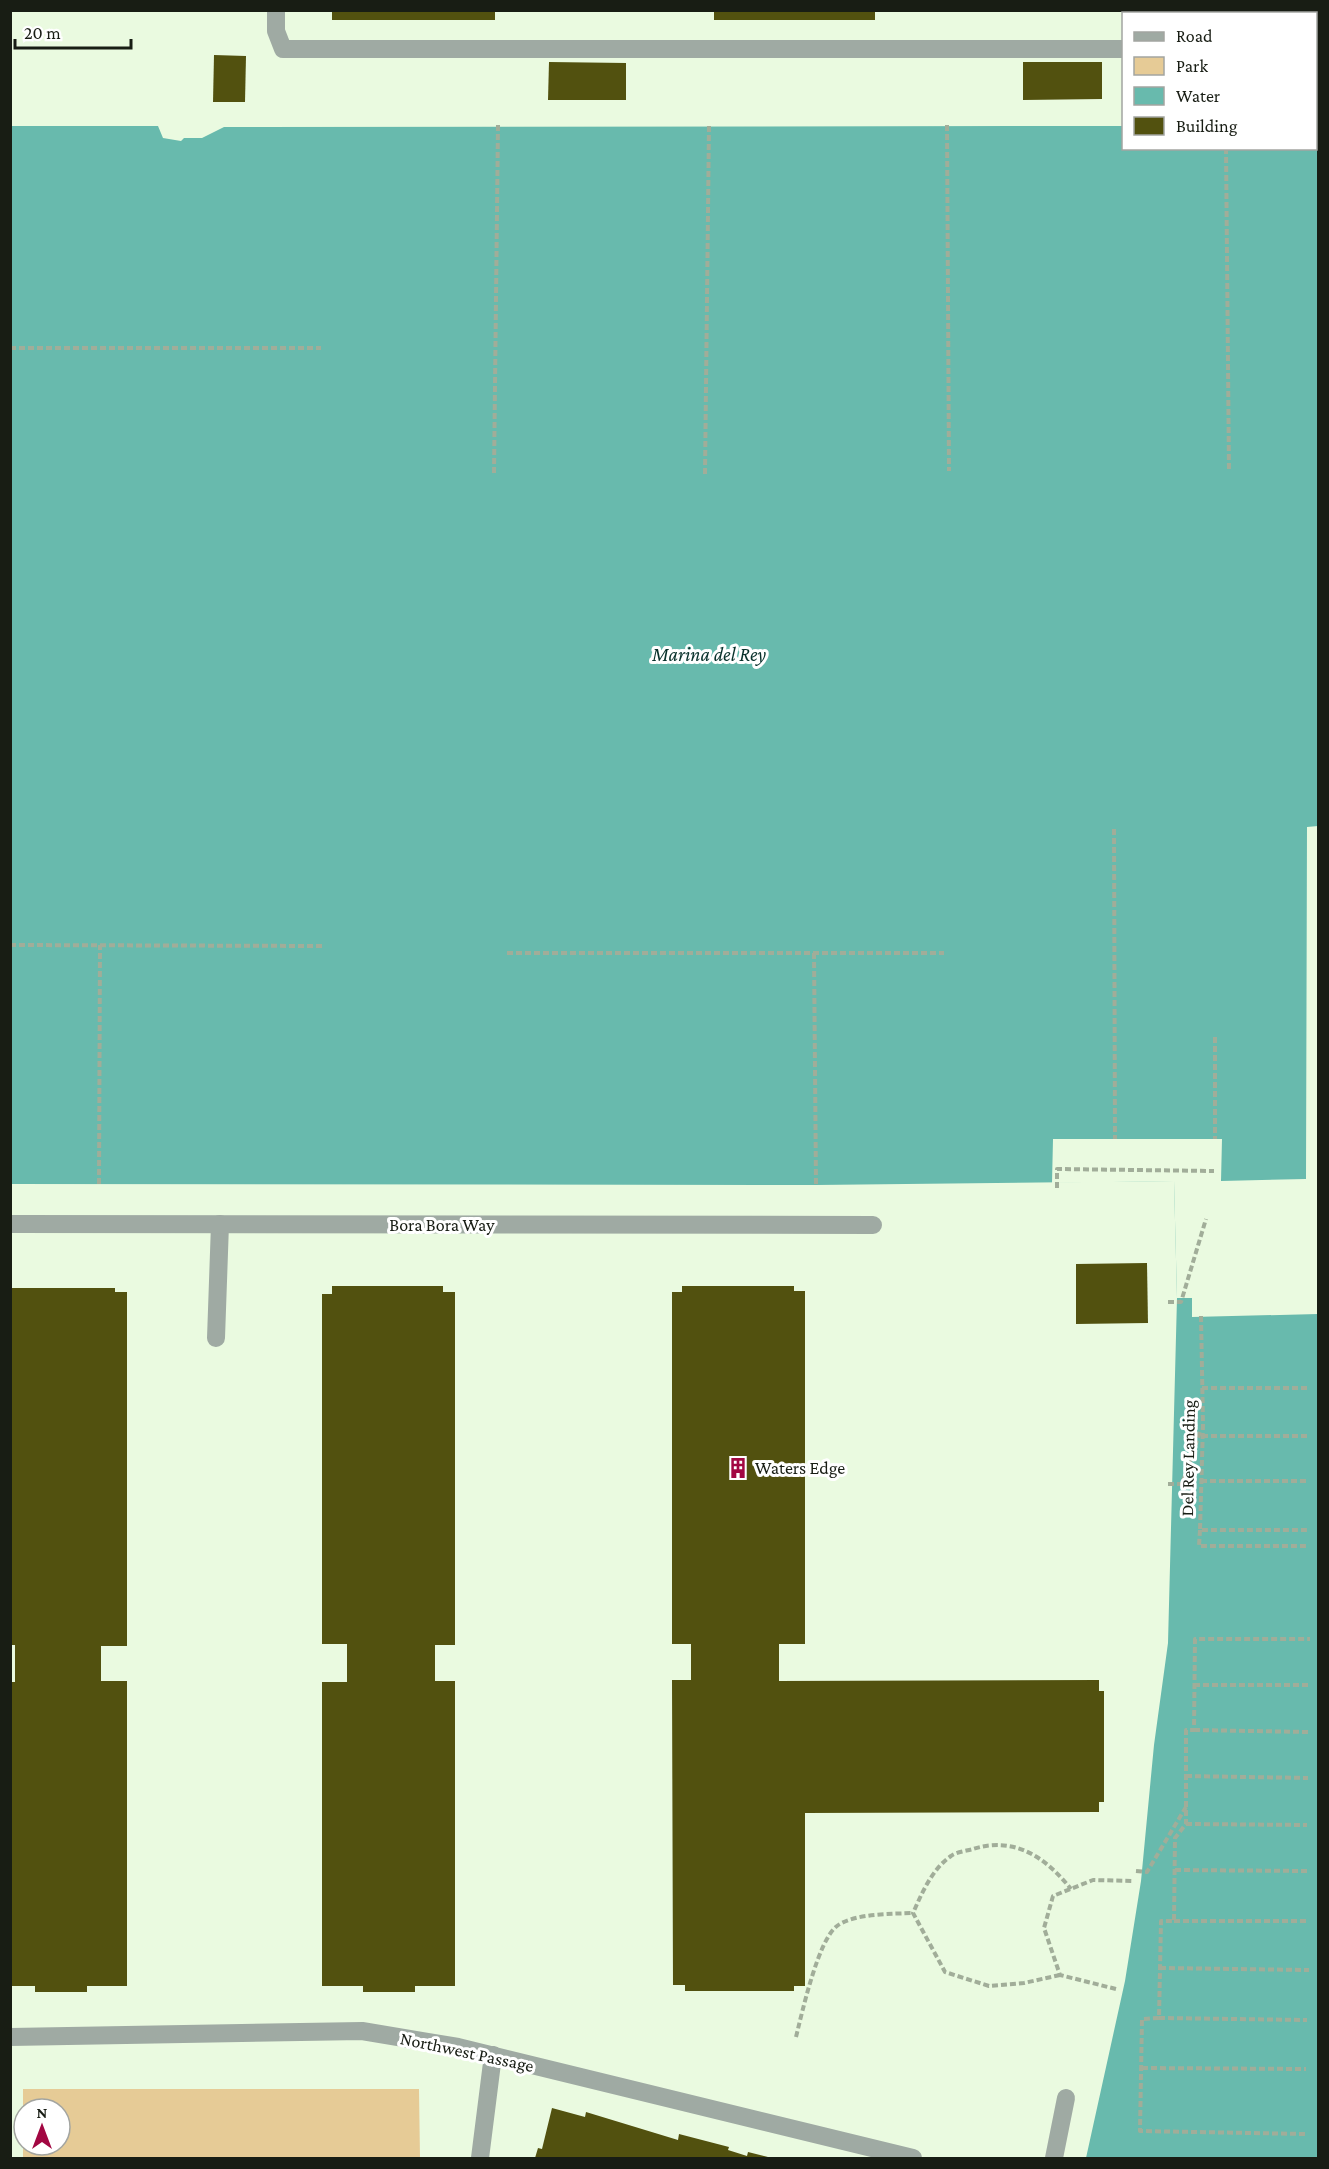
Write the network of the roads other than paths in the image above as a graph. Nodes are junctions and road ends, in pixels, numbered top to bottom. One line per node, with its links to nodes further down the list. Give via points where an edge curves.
1 (276, 10): 2 (street, via 276,31 283,49)
2 (1122, 49)
3 (10, 1224): 4 (street, Bora Bora Way)
4 (220, 1224): 5 (street, Bora Bora Way); 6 (street)
5 (873, 1225)
6 (216, 1338)
7 (10, 2037): 8 (street, Northwest Passage, via 362,2031)
8 (494, 2055): 10 (street); 11 (street, Northwest Passage)
9 (1066, 2098): 12 (street)
10 (480, 2158)
11 (913, 2158)
12 (1054, 2158)

